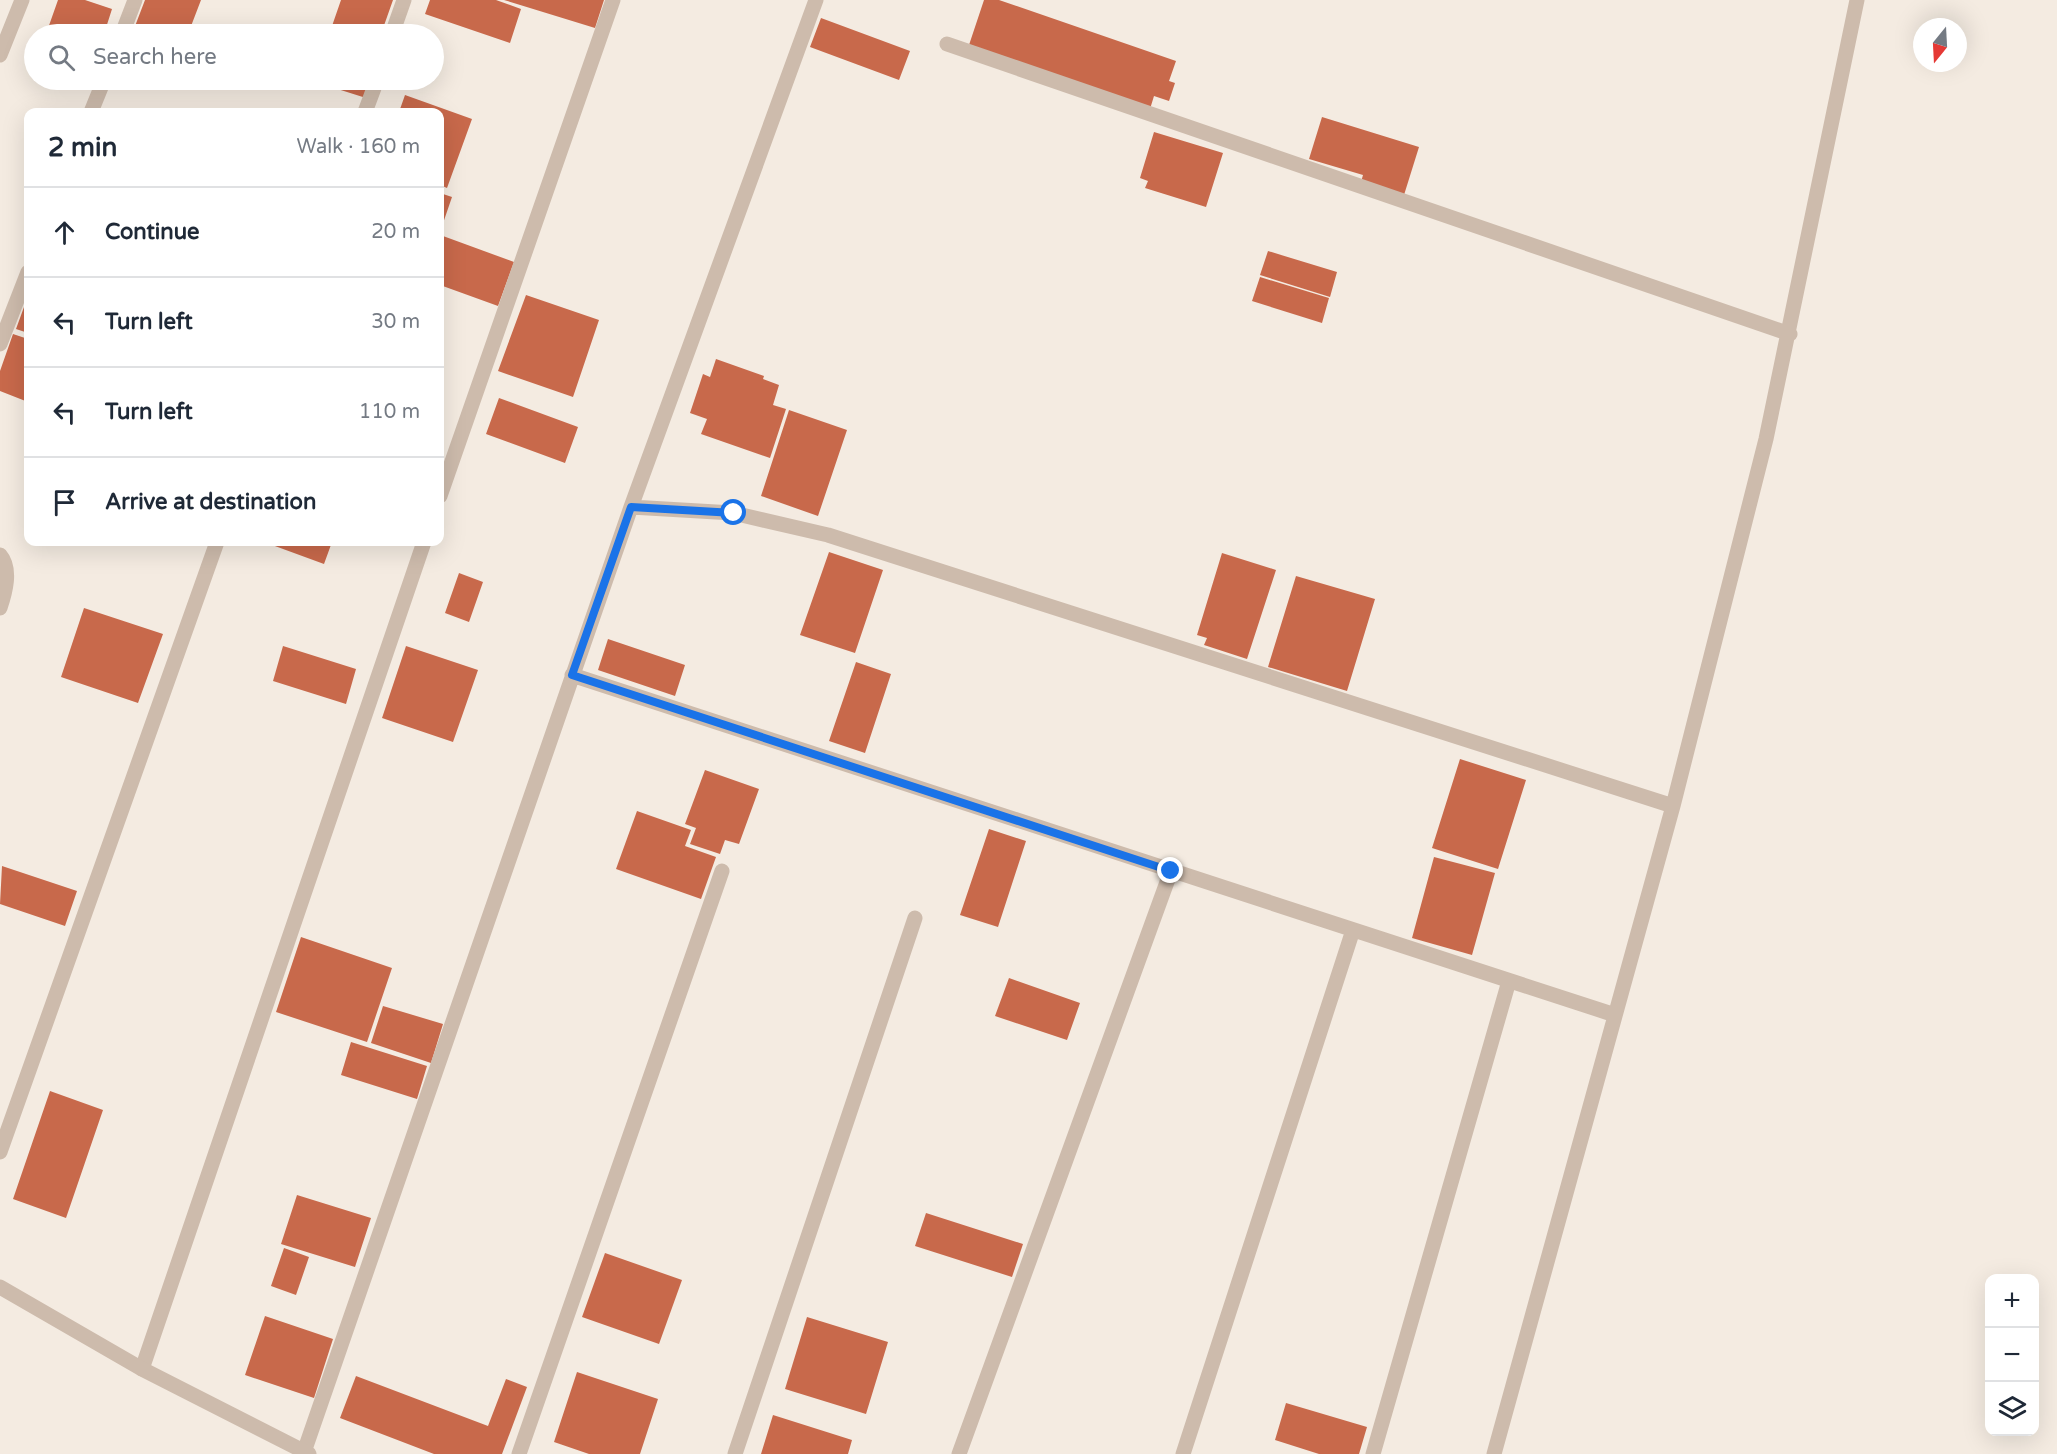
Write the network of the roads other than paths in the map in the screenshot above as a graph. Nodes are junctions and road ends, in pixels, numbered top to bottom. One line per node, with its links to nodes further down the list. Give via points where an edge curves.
1 (22, 0): 10 (street)
2 (135, 0): 7 (street)
3 (404, 0): 8 (street)
4 (613, 0): 18 (street)
5 (816, 0): 19 (street)
6 (1857, 0): 16 (street)
7 (126, 24)
8 (396, 24)
9 (947, 44): 16 (street)
10 (0, 55)
11 (100, 90): 13 (street)
12 (373, 90): 14 (street)
13 (93, 108)
14 (366, 108)
15 (24, 282): 17 (street)
16 (1790, 334): 25 (street)
17 (0, 344)
18 (444, 485)
19 (631, 507): 24 (street); 25 (street, via 734,513 828,535)
20 (216, 546): 32 (street)
21 (423, 546): 34 (street)
22 (0, 555): 23 (street, via 7,573)
23 (0, 608)
24 (572, 675): 27 (street); 35 (street)
25 (1673, 806): 31 (street)
26 (722, 871): 36 (street)
27 (1171, 871): 29 (street); 38 (street)
28 (915, 918): 37 (street)
29 (1353, 930): 30 (street); 39 (street)
30 (1509, 981): 31 (street); 40 (street)
31 (1615, 1015): 41 (street)
32 (0, 1152)
33 (0, 1287): 34 (street)
34 (142, 1369): 35 (street)
35 (307, 1453)
36 (519, 1454)
37 (735, 1454)
38 (959, 1454)
39 (1183, 1454)
40 (1373, 1454)
41 (1494, 1454)

